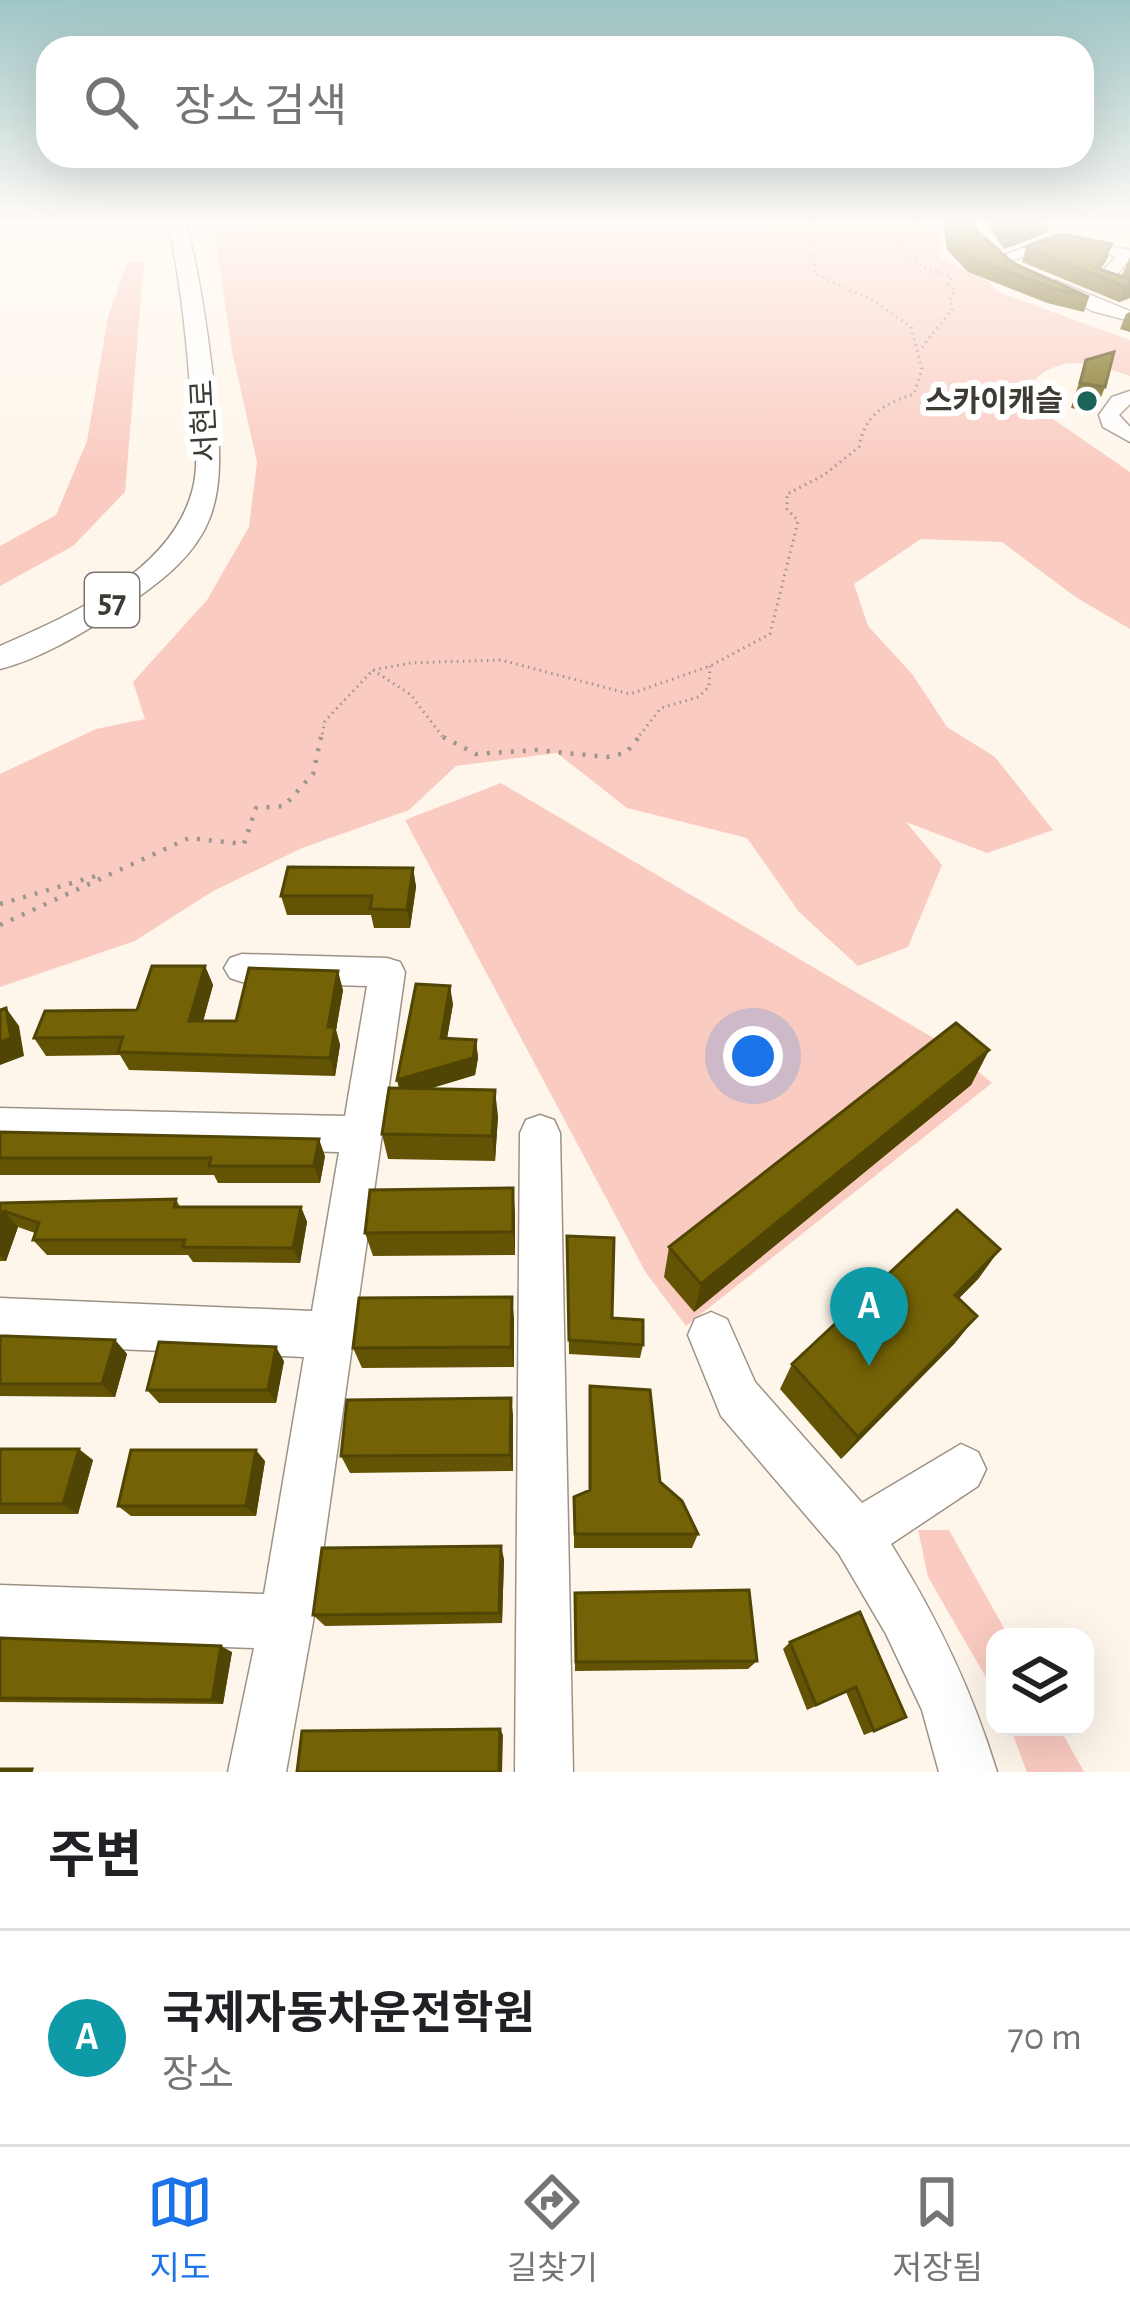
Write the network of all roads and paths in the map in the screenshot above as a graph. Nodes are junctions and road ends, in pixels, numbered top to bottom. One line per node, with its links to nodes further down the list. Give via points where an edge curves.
1 (179, 306): 11 (main road, 서현로 / 57, via 189,495 160,542 134,565)
2 (194, 306): 10 (main road, 서현로 / 57, via 206,427 207,491)
3 (881, 306): 7 (path, via 911,327)
4 (951, 306): 7 (path)
5 (1093, 306): 6 (street)
6 (1130, 316)
7 (919, 351): 13 (path, via 914,394 884,404 863,426 859,447 787,494 798,521 770,634)
8 (1130, 397): 9 (street, via 1109,415)
9 (1130, 436)
10 (198, 510): 12 (main road, 서현로 / 57, via 150,574 69,629); 15 (main road, via 211,530 185,569 139,607)
11 (0, 645)
12 (0, 659)
13 (710, 666): 14 (path, via 630,694 501,660); 14 (path, via 709,687 698,697 661,708 626,753 607,757 536,749 476,754 448,743 411,694)
14 (373, 670): 16 (path, via 325,721 313,774 284,806 256,808 244,844 189,838)
15 (0, 678)
16 (120, 868): 17 (path); 18 (path)
17 (0, 904)
18 (0, 925)
19 (242, 968): 22 (street, via 387,972)
20 (0, 1126): 22 (street)
21 (540, 1133): 31 (street)
22 (360, 1134): 24 (street)
23 (0, 1322): 24 (street)
24 (331, 1335): 29 (street)
25 (711, 1335): 27 (street, via 738,1399)
26 (961, 1469): 27 (street)
27 (857, 1536): 32 (street, via 948,1704)
28 (0, 1612): 29 (street)
29 (286, 1622): 30 (street)
30 (257, 1772)
31 (544, 1772)
32 (968, 1772)

